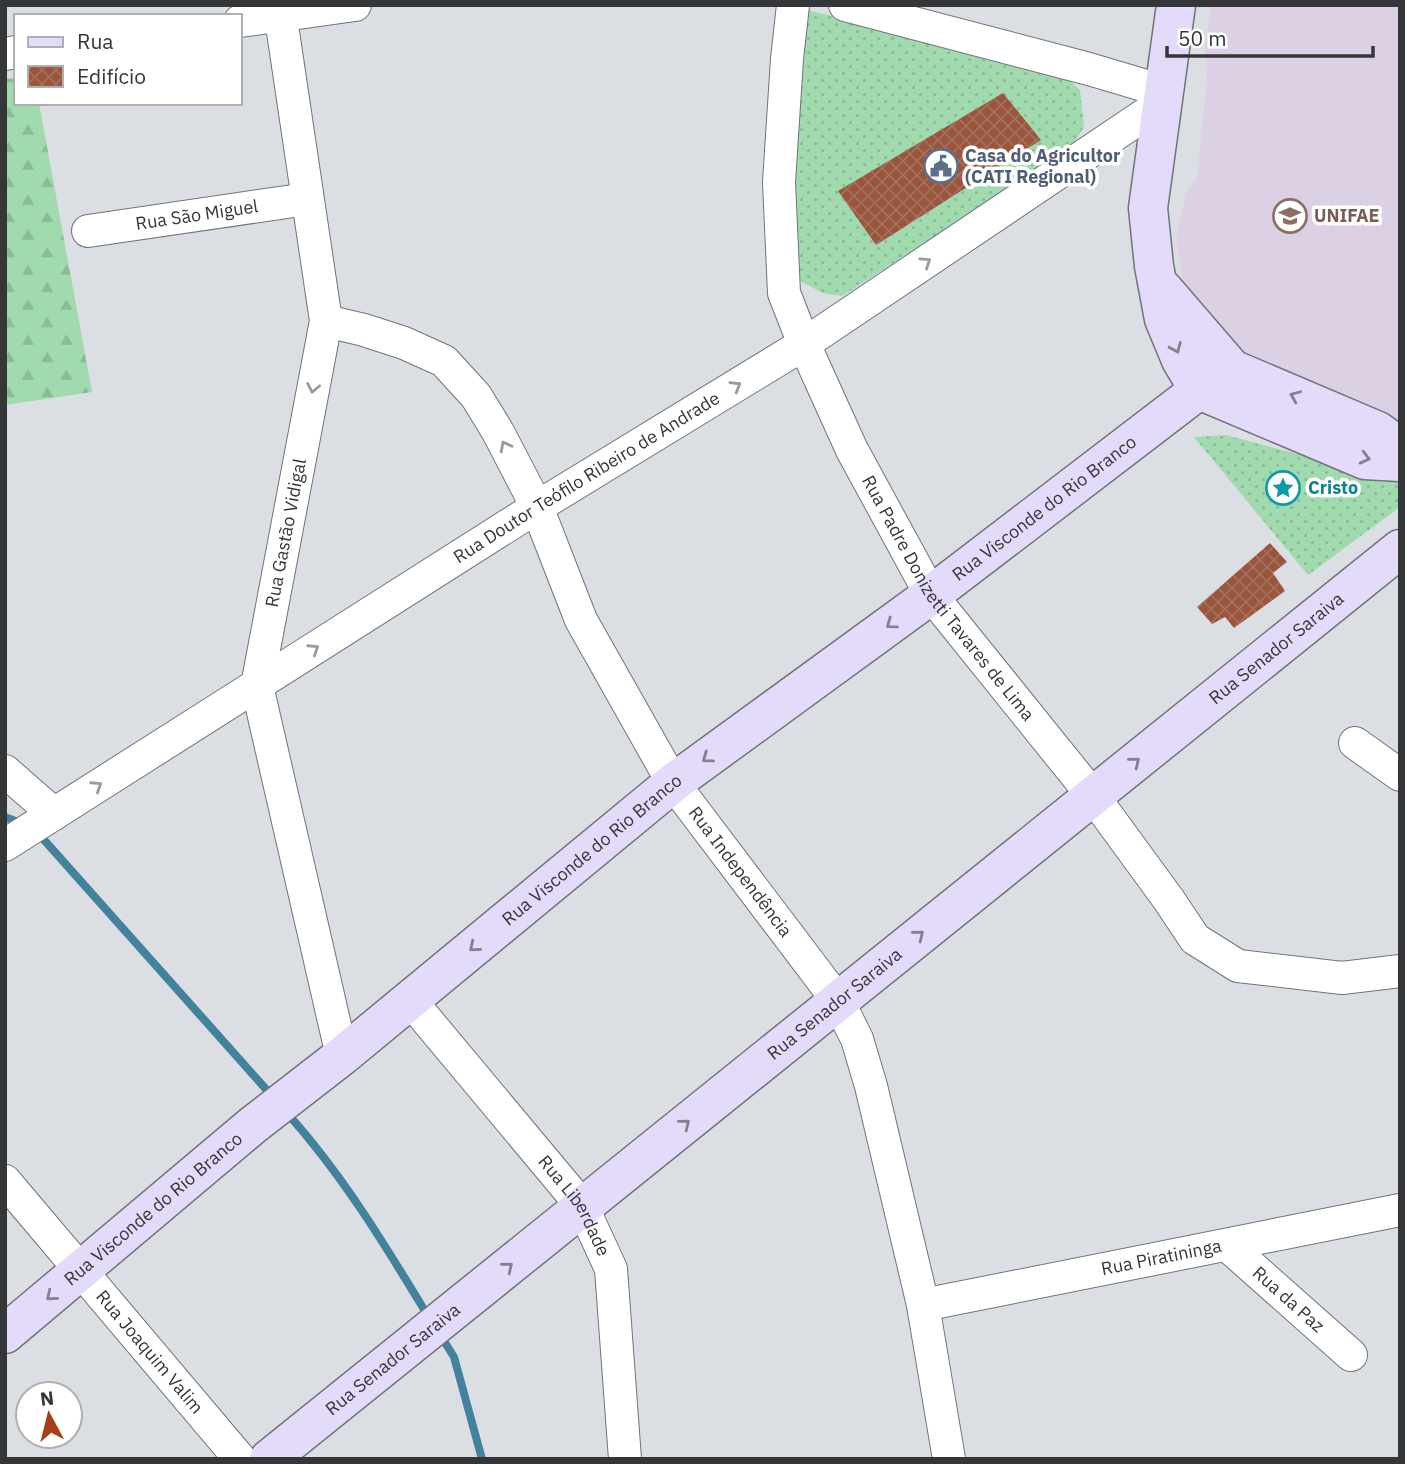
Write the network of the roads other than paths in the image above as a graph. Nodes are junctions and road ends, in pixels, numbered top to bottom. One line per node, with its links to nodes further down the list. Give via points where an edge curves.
1 (355, 5): 5 (street)
2 (793, 5): 12 (street, Rua Padre Donizetti Tavares de Lima, via 779,182 784,293)
3 (845, 5): 7 (street, via 1089,69)
4 (1176, 5): 7 (main road)
5 (279, 10): 6 (street); 8 (street, Rua Gastão Vidigal)
6 (242, 20)
7 (1163, 97): 10 (main road, via 1149,208); 12 (street, Rua Doutor Teófilo Ribeiro de Andrade, one-way to 7)
8 (307, 199): 9 (street, Rua São Miguel); 11 (street, Rua Gastão Vidigal)
9 (88, 231)
10 (1157, 283): 13 (main road); 14 (main road, one-way to 14, via 1164,319)
11 (326, 321): 17 (street, Rua Independência, one-way to 11, via 498,432 444,361 394,340); 20 (street, Rua Gastão Vidigal, one-way to 20)
12 (804, 344): 17 (street, Rua Doutor Teófilo Ribeiro de Andrade, one-way to 12); 19 (street, Rua Padre Donizetti Tavares de Lima, via 852,450)
13 (1232, 369): 14 (main road, Rua Visconde do Rio Branco); 15 (main road, one-way to 13, via 1378,431)
14 (1199, 390): 16 (main road, one-way to 16, via 1365,460); 19 (main road, Rua Visconde do Rio Branco)
15 (1400, 447)
16 (1400, 462)
17 (537, 507): 20 (street, Rua Doutor Teófilo Ribeiro de Andrade, one-way to 17); 24 (street, Rua Independência, via 582,620)
18 (1400, 549): 25 (main road, Rua Senador Saraiva, one-way to 18)
19 (931, 595): 24 (main road, Rua Visconde do Rio Branco, one-way to 24); 25 (street, Rua Padre Donizetti Tavares de Lima)
20 (257, 686): 26 (street, Rua Doutor Teófilo Ribeiro de Andrade, one-way to 20); 30 (street, Rua Gastão Vidigal)
21 (1355, 743): 23 (street)
22 (5, 771): 26 (street)
23 (1400, 775)
24 (673, 783): 28 (main road, Rua Visconde do Rio Branco, one-way to 28); 29 (street, Rua Independência)
25 (1093, 796): 27 (street, Rua Padre Donizetti Tavares de Lima, via 1195,939 1238,965 1342,978); 29 (main road, Rua Senador Saraiva, one-way to 25)
26 (29, 829)
27 (1400, 971)
28 (410, 1000): 30 (main road, Rua Visconde do Rio Branco); 32 (street, Rua Liberdade)
29 (838, 1001): 32 (main road, Rua Senador Saraiva, one-way to 29); 36 (street, Rua Independência, via 857,1039 871,1086)
30 (342, 1056): 35 (main road, Rua Visconde do Rio Branco, via 253,1125)
31 (5, 1181): 35 (street, Rua Joaquim Valim)
32 (582, 1206): 40 (main road, Rua Senador Saraiva, one-way to 32); 41 (street, Rua Liberdade, via 611,1269)
33 (1400, 1210): 34 (street, Rua Piratininga)
34 (1227, 1245): 36 (street, Rua Piratininga); 38 (street, Rua da Paz)
35 (82, 1271): 37 (main road, Rua Visconde do Rio Branco, one-way to 37); 39 (street, Rua Joaquim Valim)
36 (923, 1305): 42 (street, Rua Independência)
37 (5, 1334)
38 (1351, 1355)
39 (240, 1459)
40 (269, 1459)
41 (625, 1459)
42 (949, 1459)

